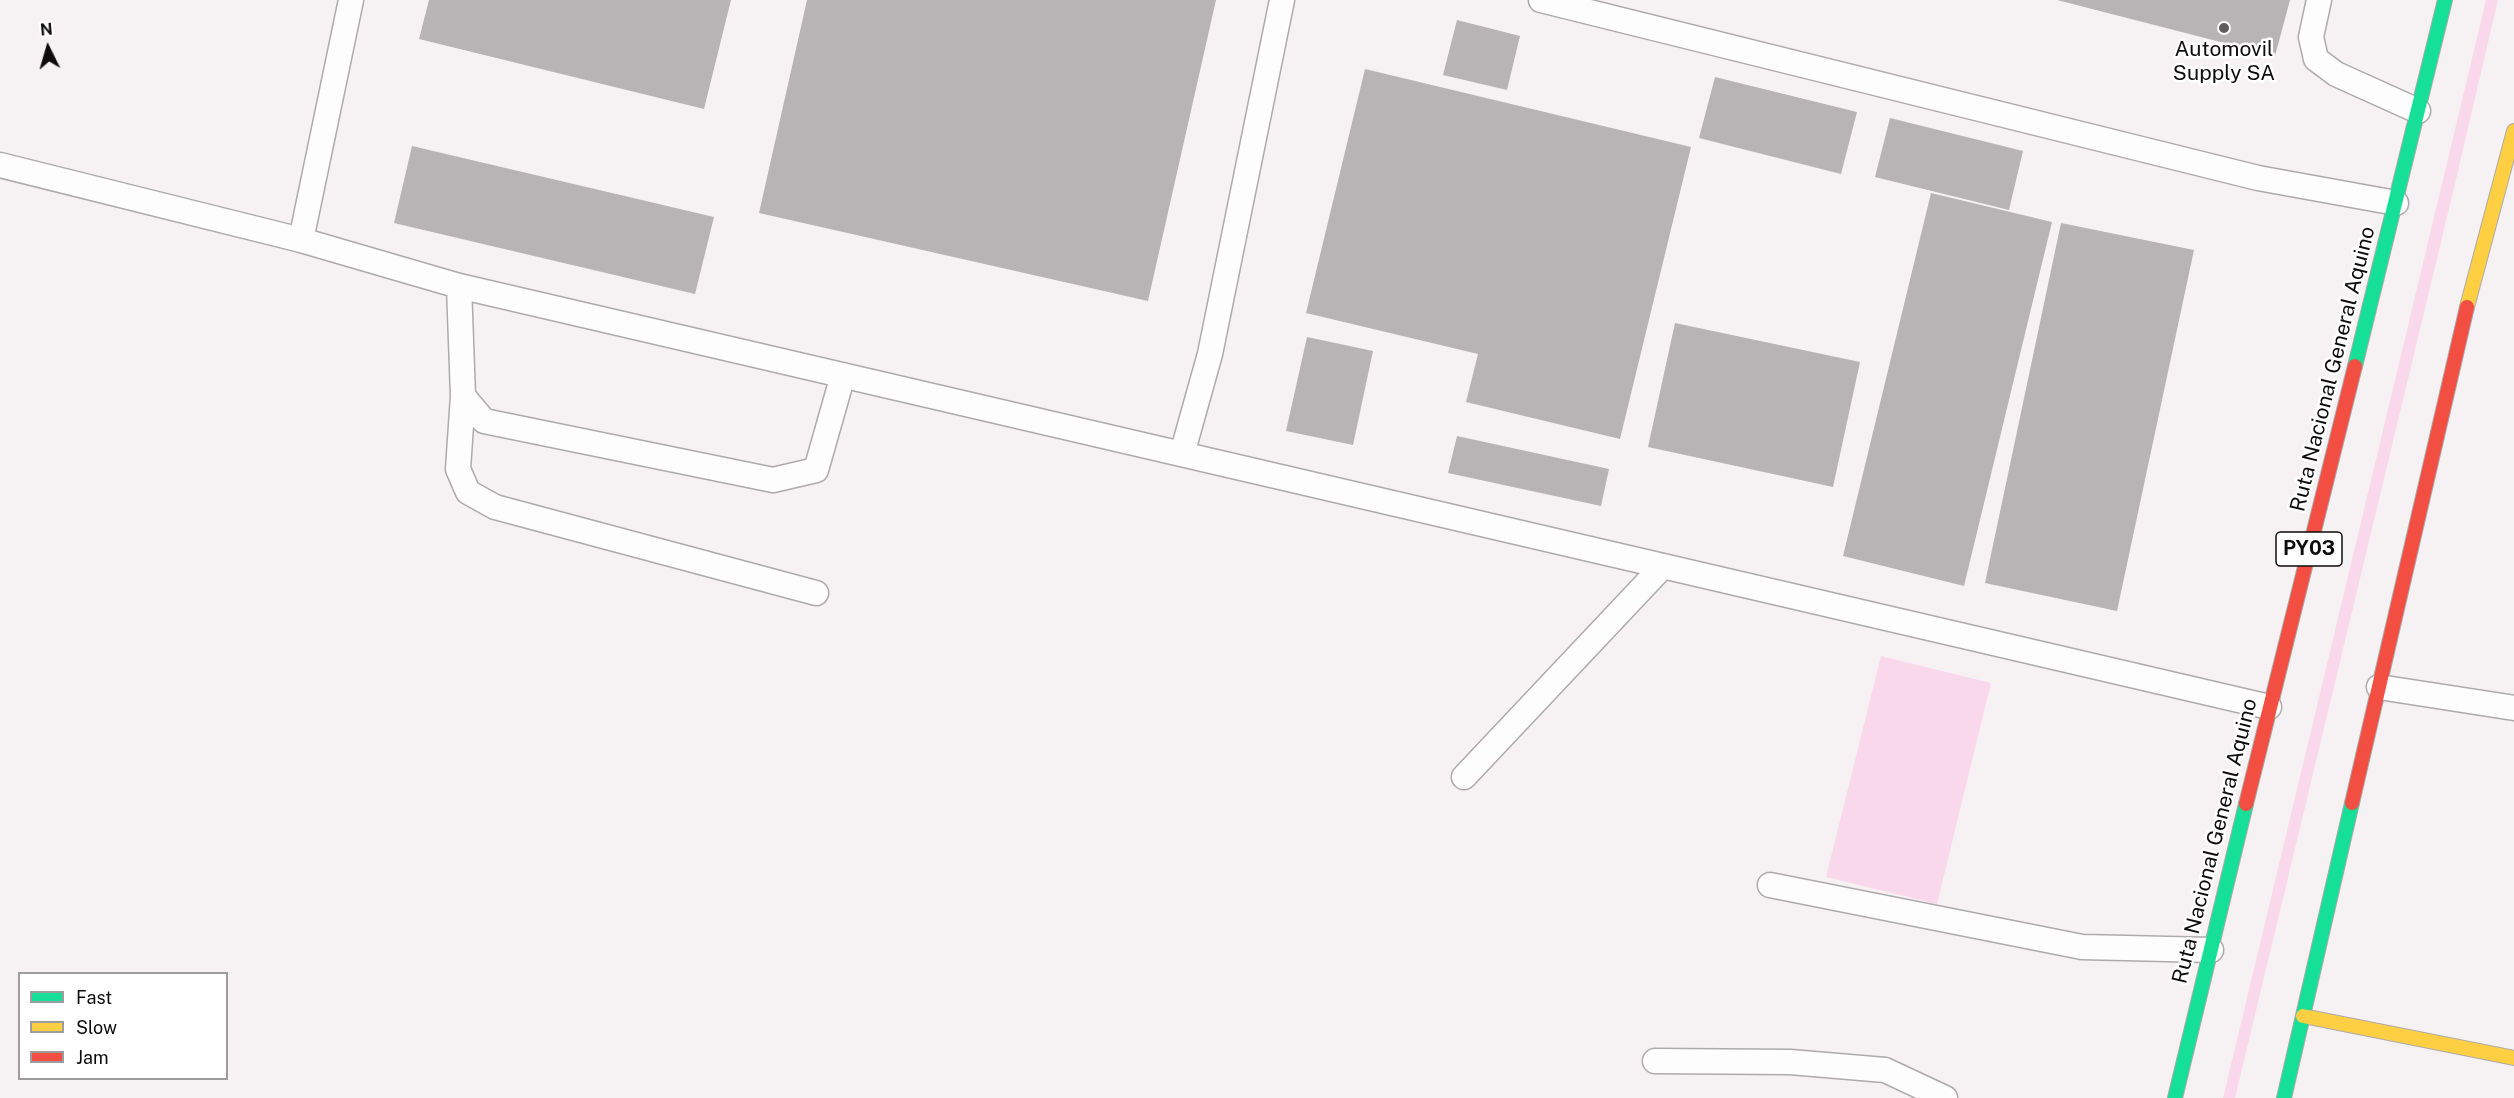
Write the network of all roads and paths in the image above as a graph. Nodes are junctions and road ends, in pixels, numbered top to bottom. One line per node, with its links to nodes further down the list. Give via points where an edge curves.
1 (351, 0): 10 (lane)
2 (1282, 0): 14 (lane, via 1210,354)
3 (1541, 0): 9 (lane, via 2258,178)
4 (2319, 0): 6 (lane, via 2311,37 2316,59 2336,74)
5 (2445, 0): 6 (main road, Ruta Nacional General Aquino / PY03)
6 (2418, 111): 9 (main road, Ruta Nacional General Aquino / PY03)
7 (2514, 131): 17 (main road, via 2468,301)
8 (0, 165): 10 (lane)
9 (2396, 203): 18 (main road, Ruta Nacional General Aquino / PY03)
10 (301, 240): 11 (lane)
11 (459, 286): 12 (lane); 13 (lane)
12 (843, 375): 13 (lane, via 816,470 773,480 484,421); 14 (lane)
13 (463, 396): 16 (lane, via 458,469 468,492 495,507)
14 (1182, 454): 15 (lane)
15 (1663, 566): 18 (lane); 20 (lane)
16 (816, 593)
17 (2379, 687): 19 (lane); 23 (main road)
18 (2269, 707): 22 (main road, Ruta Nacional General Aquino / PY03)
19 (2514, 708)
20 (1464, 777)
21 (1770, 885): 22 (lane, via 2082,947)
22 (2211, 950): 27 (main road, Ruta Nacional General Aquino / PY03)
23 (2303, 1016): 24 (main road); 28 (main road)
24 (2514, 1058)
25 (1654, 1061): 26 (lane, via 1791,1062 1885,1070)
26 (1945, 1098)
27 (2175, 1098)
28 (2284, 1098)

